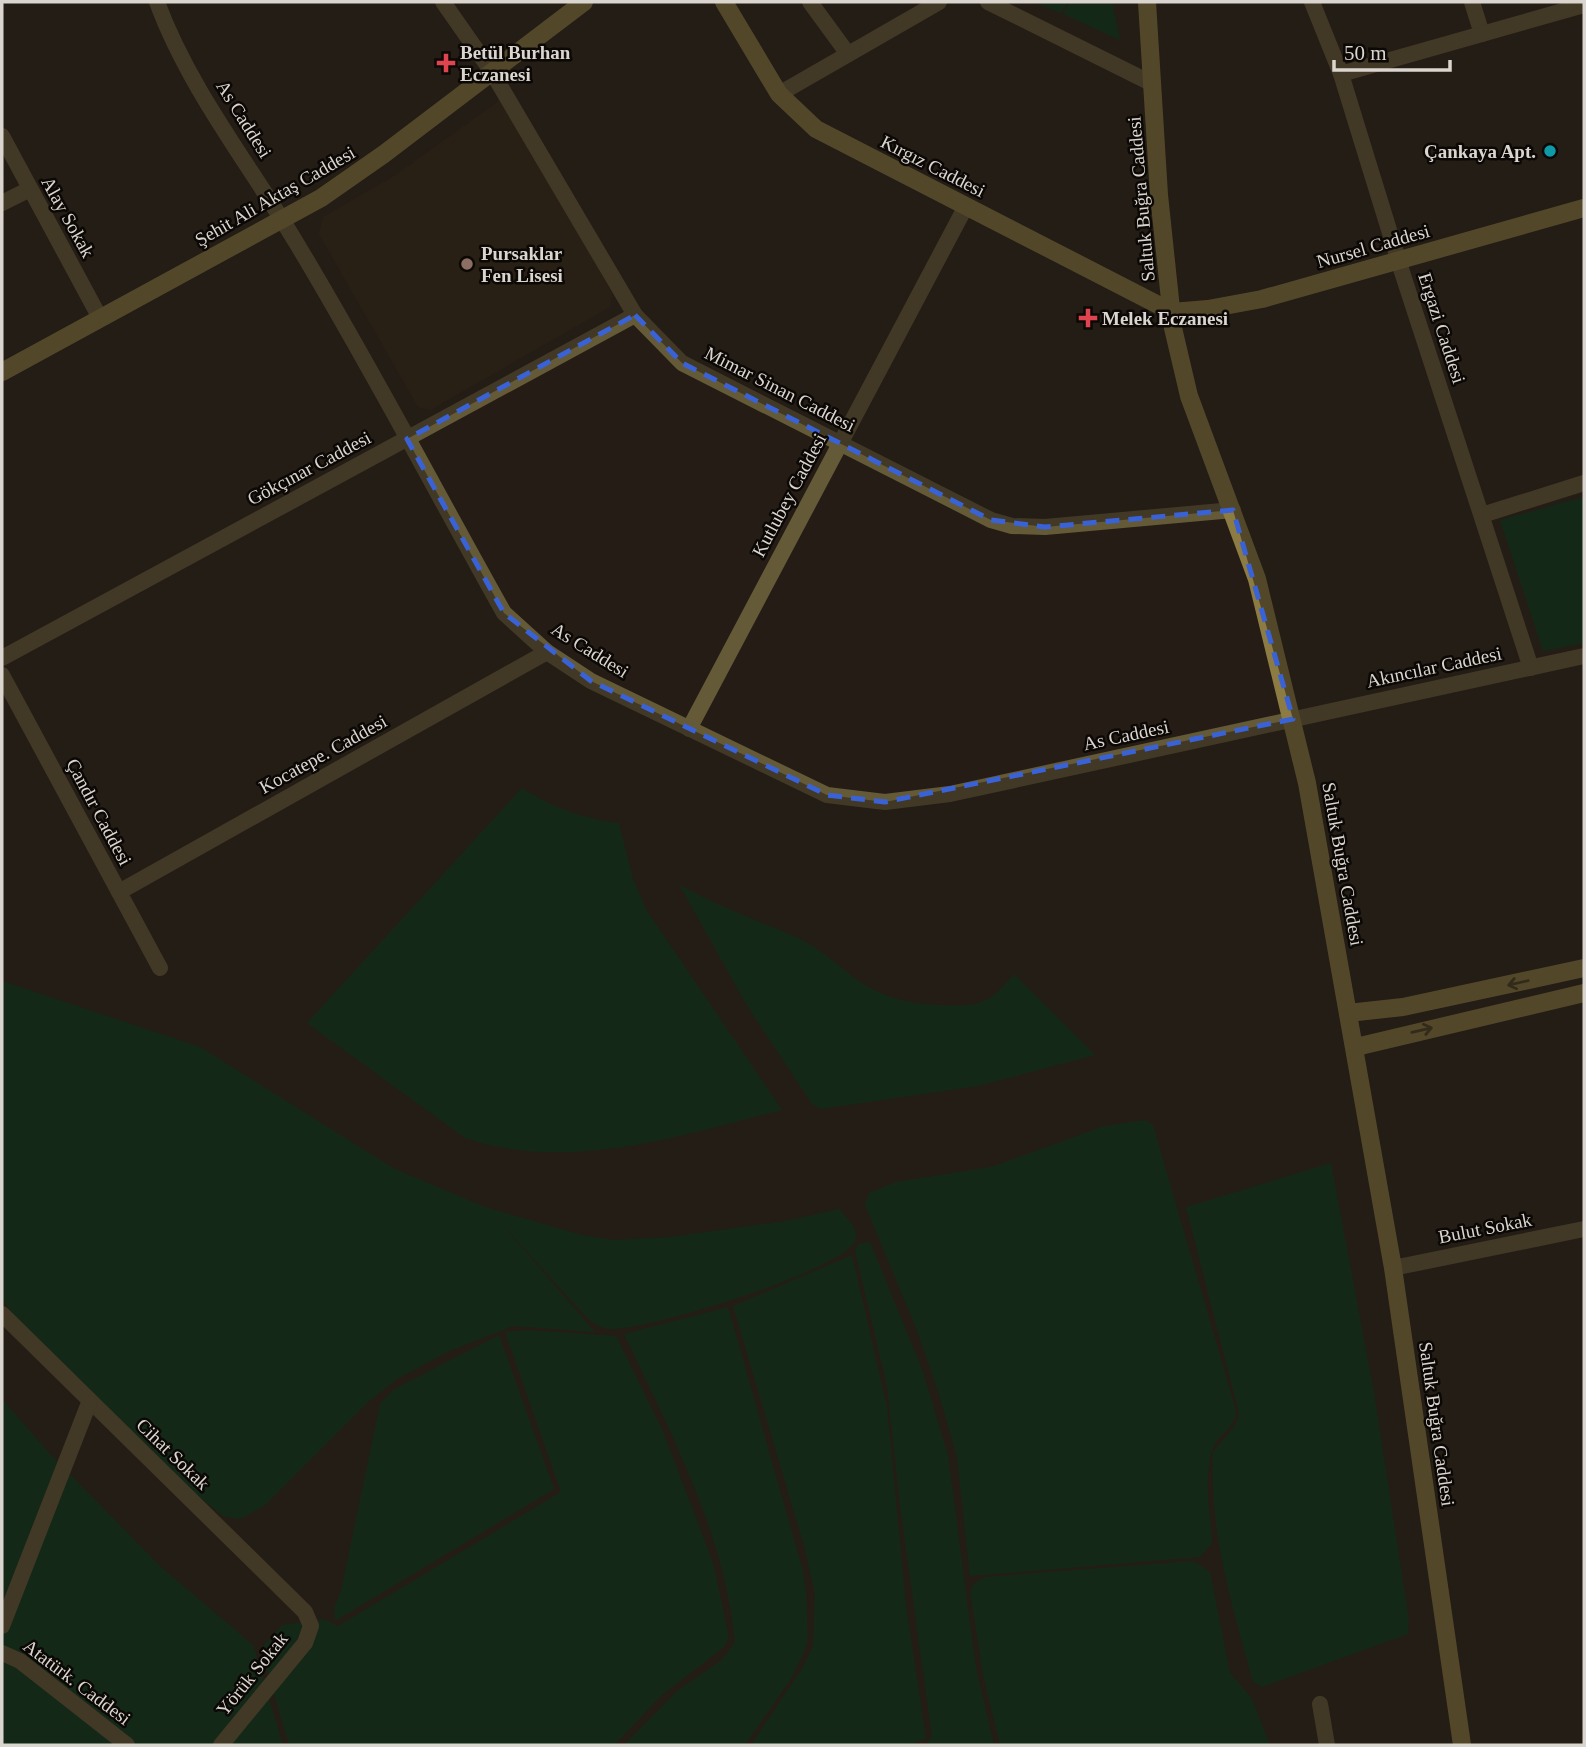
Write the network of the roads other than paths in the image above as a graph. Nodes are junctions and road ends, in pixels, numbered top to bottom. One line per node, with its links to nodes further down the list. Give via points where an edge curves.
1 (157, 2): 23 (street, As Caddesi, via 205,98)
2 (443, 2): 14 (street, Mimar Sinan Caddesi)
3 (584, 2): 14 (street, Şehit Ali Aktaş Caddesi)
4 (724, 2): 17 (street, Kırgız Caddesi)
5 (810, 2): 13 (street)
6 (939, 2): 13 (street)
7 (988, 2): 16 (street)
8 (1147, 2): 16 (street, Saltuk Buğra Caddesi)
9 (1312, 2): 15 (street, Ergazi Caddesi)
10 (1472, 2): 12 (street)
11 (1584, 5): 12 (street)
12 (1482, 34): 15 (street)
13 (848, 54): 17 (street)
14 (492, 72): 23 (street, Şehit Ali Aktaş Caddesi, via 354,176); 26 (street, Mimar Sinan Caddesi)
15 (1342, 74): 24 (street, Ergazi Caddesi)
16 (1153, 84): 25 (street, Saltuk Buğra Caddesi)
17 (779, 94): 21 (street, Kırgız Caddesi, via 816,129)
18 (2, 136): 19 (street, Alay Sokak)
19 (29, 190): 20 (street); 27 (street, Alay Sokak)
20 (2, 202)
21 (965, 206): 25 (street, Kırgız Caddesi); 30 (street, Kutlubey Caddesi)
22 (1584, 208): 24 (street, Nursel Caddesi)
23 (283, 220): 27 (street, Şehit Ali Aktaş Caddesi); 29 (street, As Caddesi)
24 (1398, 260): 25 (street, Nursel Caddesi, via 1262,299); 33 (street, Ergazi Caddesi)
25 (1171, 312): 32 (street, Saltuk Buğra Caddesi, via 1189,396)
26 (635, 315): 29 (street, Gökçınar Caddesi); 30 (street, Mimar Sinan Caddesi, via 682,363)
27 (100, 318): 28 (street, Şehit Ali Aktaş Caddesi)
28 (2, 372)
29 (407, 439): 34 (street, As Caddesi, via 505,613); 36 (street, Gökçınar Caddesi)
30 (841, 443): 32 (street, Mimar Sinan Caddesi, via 991,520 1012,526); 40 (street, Kutlubey Caddesi)
31 (1584, 483): 33 (street)
32 (1233, 510): 39 (street, Saltuk Buğra Caddesi, via 1257,579)
33 (1482, 515): 37 (street, Ergazi Caddesi)
34 (547, 652): 40 (street, As Caddesi, via 591,681); 41 (street, Kocatepe. Caddesi)
35 (1584, 656): 37 (street, Akıncılar Caddesi)
36 (2, 658)
37 (1531, 668): 39 (street, Akıncılar Caddesi)
38 (2, 676): 41 (street, Çandır Caddesi)
39 (1293, 719): 40 (street, As Caddesi, via 964,791 885,802 827,795); 45 (street, Saltuk Buğra Caddesi)
40 (689, 729)
41 (119, 892): 42 (street, Çandır Caddesi)
42 (160, 968)
43 (1584, 968): 45 (street, one-way to 45, via 1403,1007)
44 (1584, 993): 46 (street, one-way to 44)
45 (1348, 1013): 46 (street, Saltuk Buğra Caddesi)
46 (1356, 1047): 48 (street, Saltuk Buğra Caddesi)
47 (1584, 1229): 48 (street, Bulut Sokak)
48 (1393, 1268): 58 (street, Saltuk Buğra Caddesi)
49 (2, 1314): 50 (street, Cihat Sokak)
50 (89, 1403): 51 (street); 52 (street, Cihat Sokak, via 305,1612)
51 (2, 1626)
52 (311, 1626): 56 (street, Yörük Sokak, via 305,1643)
53 (2, 1653): 55 (street, Atatürk. Caddesi, via 20,1661)
54 (1320, 1704): 57 (street)
55 (127, 1745)
56 (221, 1745)
57 (1327, 1745)
58 (1462, 1745)

